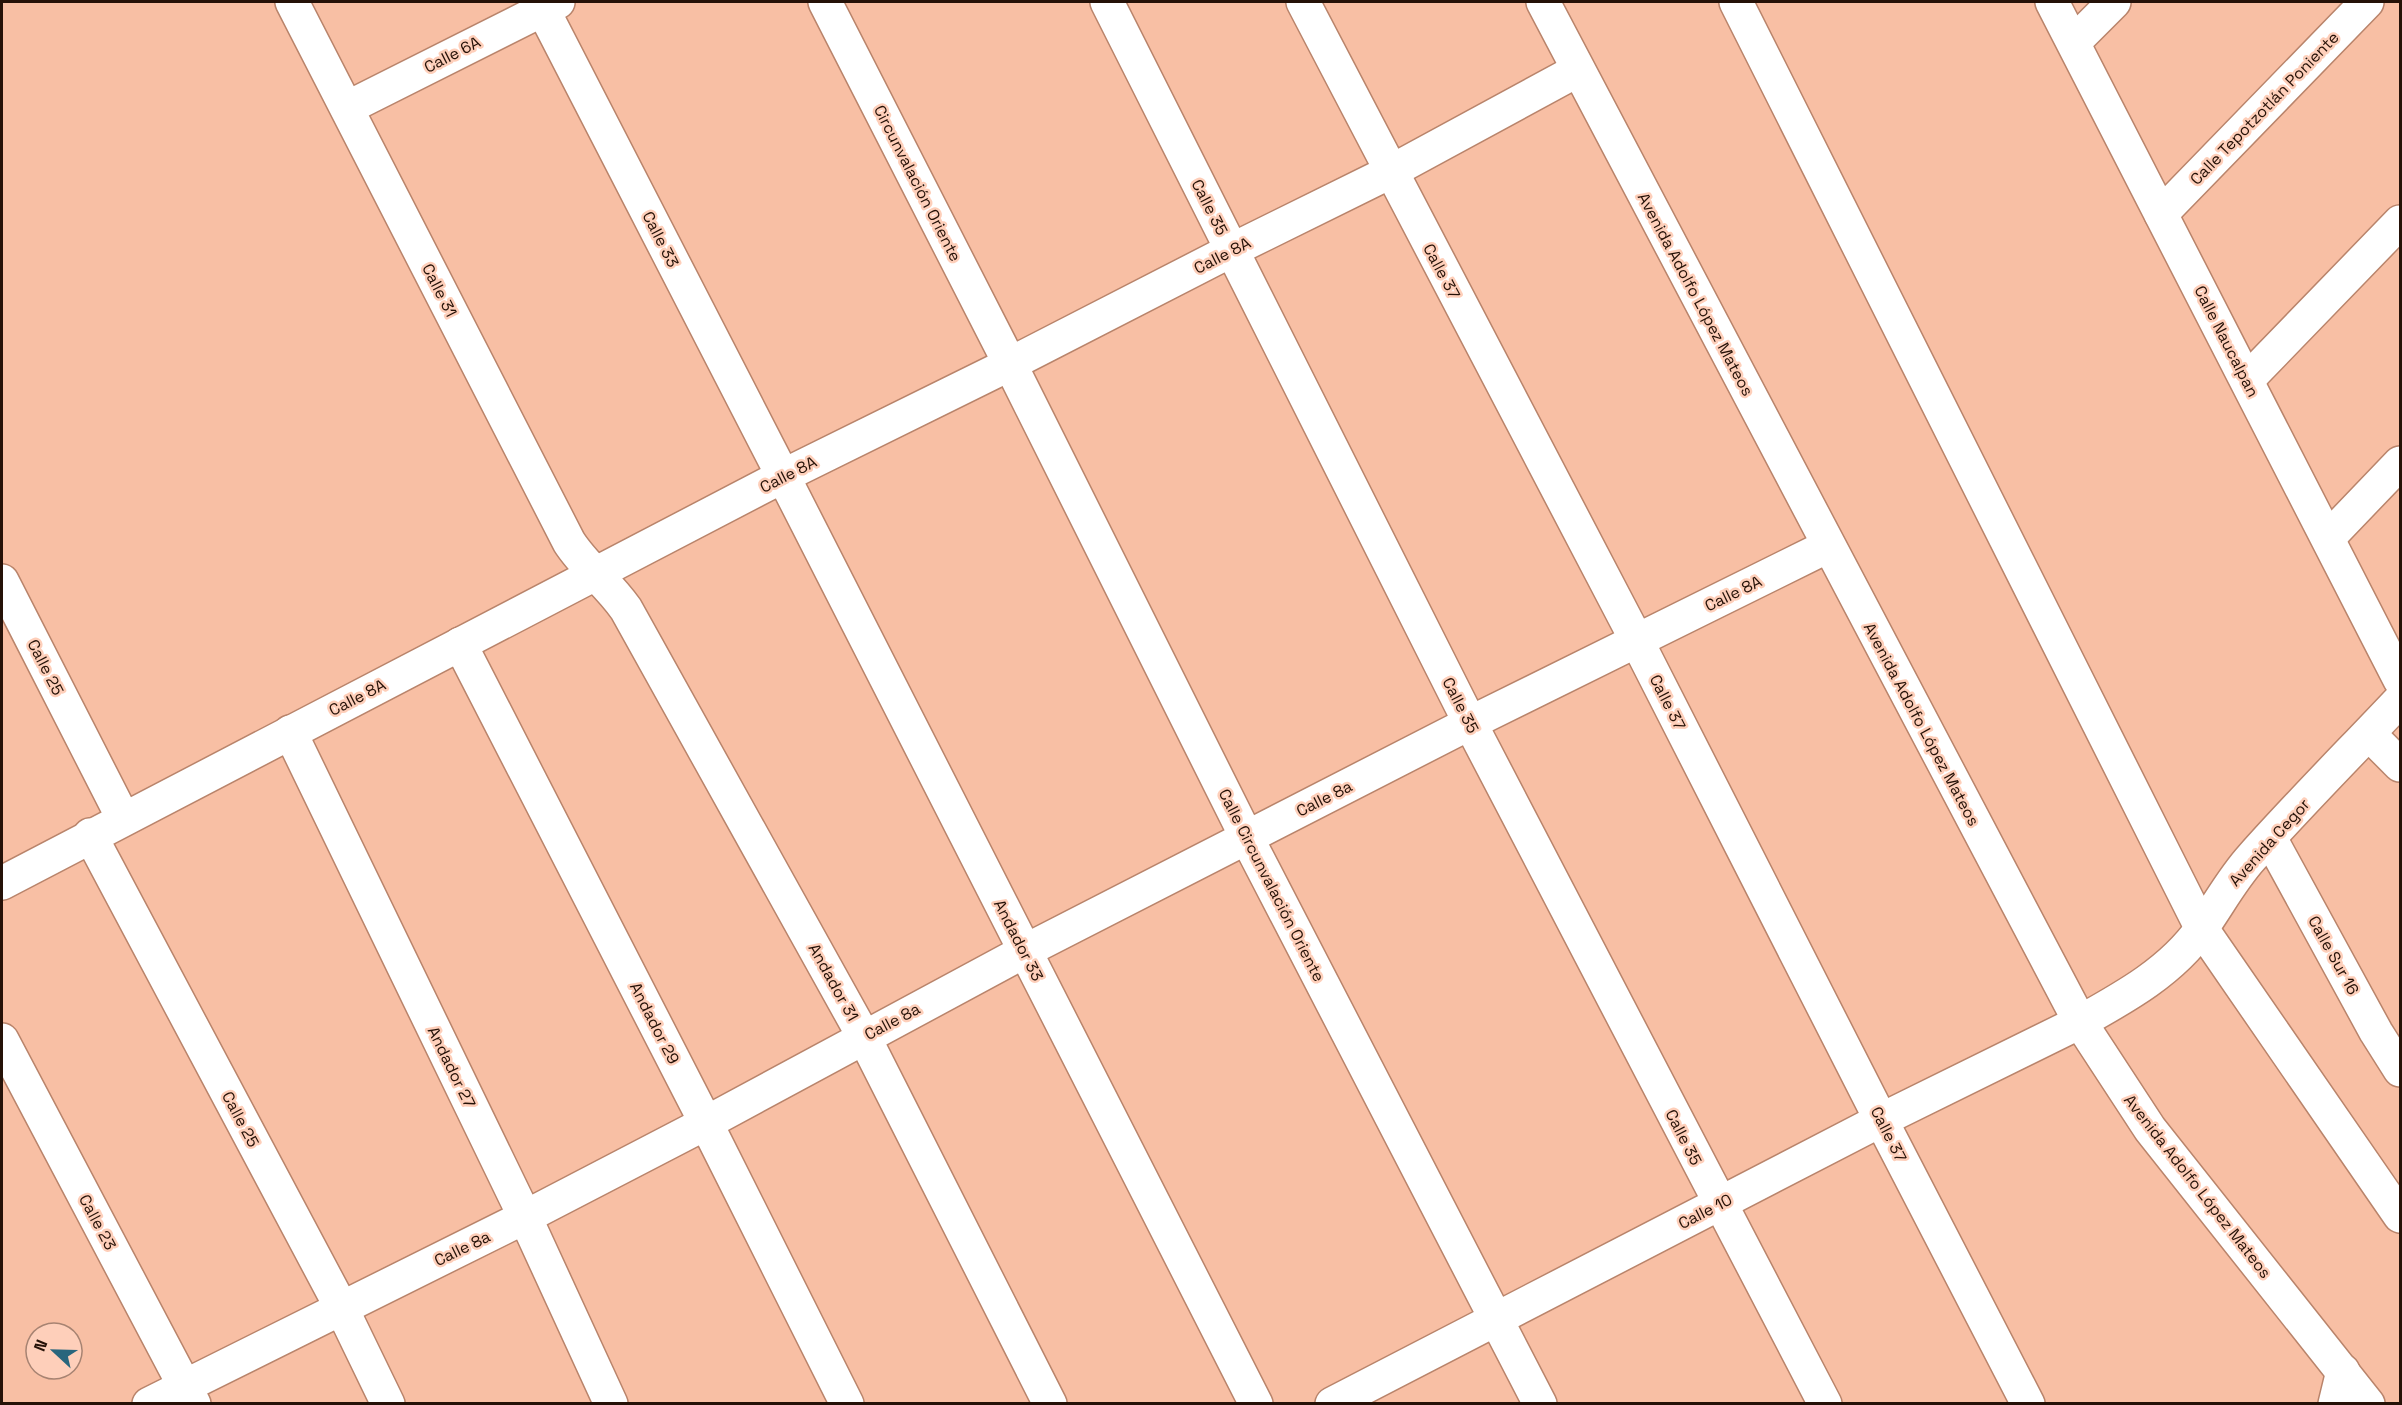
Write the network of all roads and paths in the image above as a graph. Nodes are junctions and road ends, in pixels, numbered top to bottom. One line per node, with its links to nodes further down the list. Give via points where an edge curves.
1 (292, 2): 13 (street, Calle 31)
2 (825, 2): 18 (street, Circunvalación Oriente)
3 (1107, 2): 17 (street, Calle 35)
4 (1303, 2): 14 (street, Calle 37)
5 (1543, 2): 12 (street, Avenida Adolfo López Mateos)
6 (1736, 2): 39 (street)
7 (2052, 2): 11 (street, Calle Naucalpan)
8 (2114, 2): 11 (street)
9 (2367, 2): 15 (street, Calle Tepotzotlán Poniente)
10 (546, 4): 13 (street, Calle 6A); 21 (street, Calle 33)
11 (2074, 42): 15 (street, Calle Naucalpan)
12 (1578, 70): 14 (street, Calle 8A); 23 (street, Avenida Adolfo López Mateos)
13 (347, 108): 24 (street, Calle 31, via 569,542)
14 (1390, 172): 17 (street, Calle 8A); 26 (street, Calle 37)
15 (2161, 214): 19 (street, Calle Naucalpan)
16 (2400, 222): 19 (street)
17 (1232, 250): 18 (street, Calle 8A); 30 (street, Calle 35)
18 (1010, 364): 21 (street, Calle 8A); 36 (street, Calle Circunvalación Oriente)
19 (2247, 380): 22 (street, Calle Naucalpan)
20 (2400, 463): 22 (street)
21 (783, 476): 24 (street, Calle 8A); 40 (street, Andador 33)
22 (2329, 537): 28 (street, Calle Naucalpan)
23 (1828, 546): 26 (street, Calle 8A); 41 (street, Avenida Adolfo López Mateos)
24 (596, 572): 27 (street, Calle 8A); 42 (street, Andador 31, via 626,609)
25 (2, 581): 34 (street, Calle 25)
26 (1637, 641): 30 (street, Calle 8a); 45 (street, Calle 37)
27 (460, 644): 31 (street, Calle 8A); 46 (street, Andador 29)
28 (2400, 680)
29 (2400, 700): 32 (street, Avenida Cegor)
30 (1470, 723): 36 (street, Calle 8a); 47 (street, Calle 35)
31 (290, 732): 34 (street, Calle 8A); 49 (street, Andador 27)
32 (2369, 734): 33 (street); 37 (street, Avenida Cegor)
33 (2400, 765)
34 (123, 818): 35 (street, Calle 8A)
35 (90, 835): 38 (street, Calle 8A); 50 (street, Calle 25)
36 (1247, 838): 40 (street, Calle 8a); 51 (street, Calle Circunvalación Oriente)
37 (2270, 838): 39 (street, Avenida Cegor, via 2225,890); 44 (street, Calle Sur 16)
38 (2, 883)
39 (2202, 929): 41 (street, Avenida Cegor, via 2157,975); 48 (street)
40 (1025, 951): 42 (street, Calle 8a); 59 (street, Andador 33)
41 (2080, 1022): 45 (street, Calle 10); 52 (street, Avenida Adolfo López Mateos, via 2150,1129)
42 (864, 1036): 46 (street, Calle 8a); 58 (street, Andador 31)
43 (2, 1040): 53 (street, Calle 23)
44 (2400, 1071)
45 (1881, 1120): 47 (street, Calle 10); 63 (street, Calle 37)
46 (706, 1123): 49 (street, Calle 8a); 57 (street, Andador 29)
47 (1719, 1203): 51 (street, Calle 10); 62 (street, Calle 35)
48 (2400, 1216)
49 (525, 1217): 50 (street, Calle 8a); 56 (street, Andador 27)
50 (341, 1307): 53 (street, Calle 8a); 55 (street, Calle 25)
51 (1496, 1317): 60 (street, Calle 10); 61 (street, Calle Circunvalación Oriente)
52 (2343, 1371): 64 (street); 65 (street, Avenida Adolfo López Mateos)
53 (190, 1395): 54 (street, Calle 8a)
54 (149, 1404)
55 (388, 1404)
56 (611, 1404)
57 (847, 1404)
58 (1050, 1404)
59 (1256, 1404)
60 (1332, 1404)
61 (1540, 1404)
62 (1825, 1404)
63 (2028, 1404)
64 (2335, 1404)
65 (2368, 1404)

